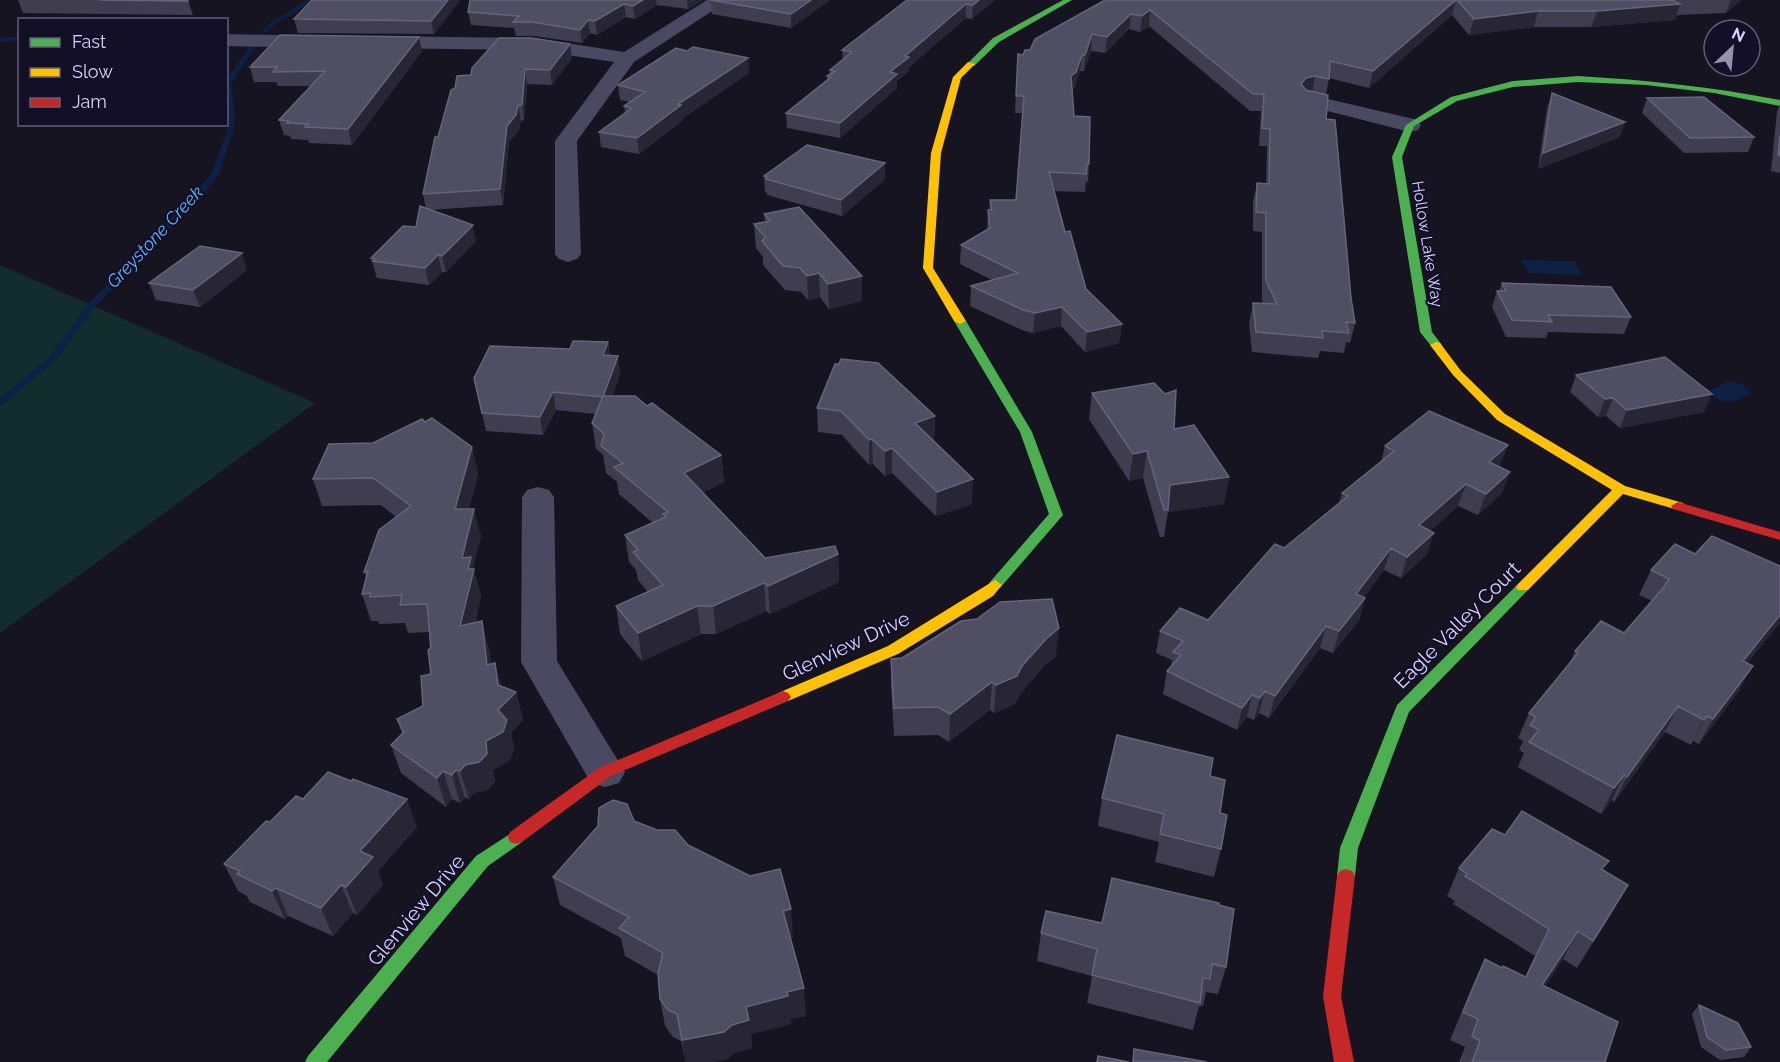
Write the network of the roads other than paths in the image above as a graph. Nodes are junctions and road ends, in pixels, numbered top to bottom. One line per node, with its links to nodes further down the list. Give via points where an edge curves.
1 (720, 0): 4 (street)
2 (1068, 0): 12 (street, Glenview Drive, via 996,40 957,77 936,153 928,268 1026,432 1056,515 988,593 893,650)
3 (228, 40): 4 (street, via 534,44)
4 (627, 58): 8 (street, via 566,141)
5 (1311, 100): 7 (street)
6 (1780, 103): 7 (street, via 1714,90 1578,79 1513,84 1454,99)
7 (1410, 125): 9 (street, Hollow Lake Way, via 1397,157 1426,332 1457,373 1501,417)
8 (568, 254)
9 (1620, 489): 11 (street, Hollow Lake Way); 14 (street, Eagle Valley Court, via 1402,709 1349,848 1332,996)
10 (538, 497): 12 (street, via 539,662)
11 (1780, 536)
12 (605, 772): 13 (street, Glenview Drive, via 482,861)
13 (315, 1062)
14 (1344, 1062)

